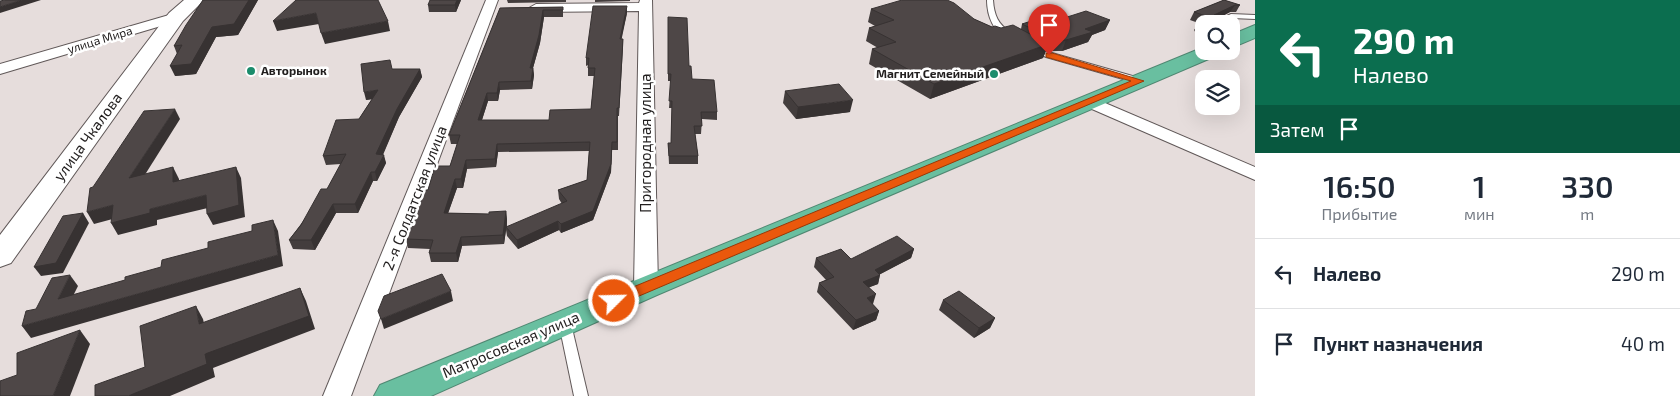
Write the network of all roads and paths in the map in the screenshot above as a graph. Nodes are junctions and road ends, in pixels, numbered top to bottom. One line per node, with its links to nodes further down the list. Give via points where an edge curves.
1 (195, 0): 7 (street, улица Мира)
2 (990, 0): 10 (lane, via 990,11 998,29)
3 (646, 3): 5 (street); 19 (street, Пригородная улица)
4 (493, 6): 21 (street, 2-я Солдатская улица)
5 (518, 8)
6 (1240, 16): 8 (lane)
7 (176, 17): 14 (street, улица Мира); 18 (street, улица Чкалова)
8 (1255, 17)
9 (1255, 32): 11 (highway)
10 (1015, 38)
11 (1240, 38)
12 (1024, 42): 15 (lane, via 1049,55)
13 (1195, 58): 15 (highway, Матросовская улица)
14 (0, 69)
15 (1140, 81): 16 (highway, Матросовская улица)
16 (1091, 102): 17 (street); 19 (highway, Матросовская улица)
17 (1255, 174)
18 (0, 256)
19 (646, 287): 20 (highway, Матросовская улица)
20 (564, 322): 22 (highway, Матросовская улица); 23 (lane)
21 (337, 396)
22 (393, 396)
23 (581, 396)

